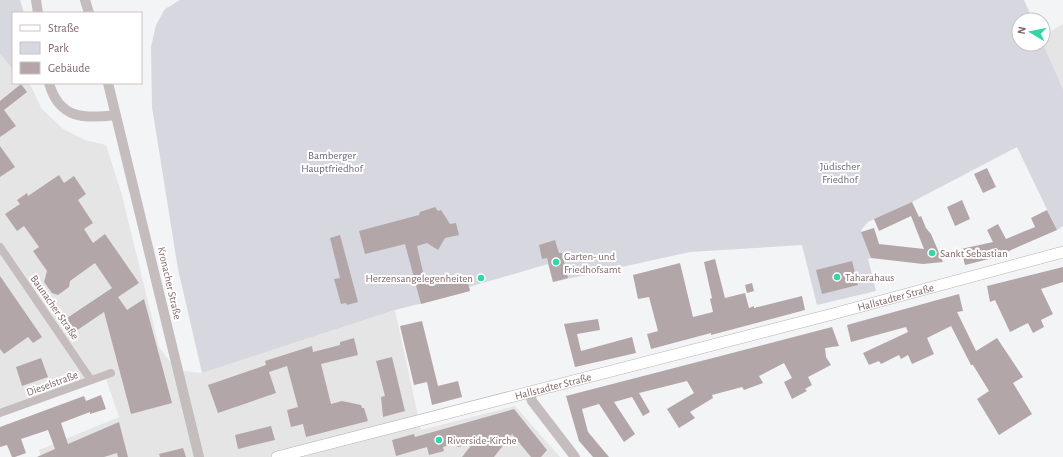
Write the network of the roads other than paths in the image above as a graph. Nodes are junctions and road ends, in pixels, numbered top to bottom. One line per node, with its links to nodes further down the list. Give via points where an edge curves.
1 (36, 0): 3 (street)
2 (85, 0): 4 (street)
3 (38, 12)
4 (89, 12)
5 (49, 84): 7 (street, via 52,95 61,107 72,114 93,118)
6 (108, 84): 7 (street, Kronacher Straße)
7 (116, 115): 14 (street, Kronacher Straße)
8 (0, 247): 11 (street, Baunacher Straße)
9 (1063, 252): 12 (main road, Hallstadter Straße, via 829,315)
10 (111, 373): 11 (street, Dieselstraße)
11 (91, 380): 13 (street, Dieselstraße)
12 (529, 391): 15 (main road, Hallstadter Straße); 16 (street, via 532,401)
13 (0, 414)
14 (199, 457)
15 (277, 457)
16 (575, 457)

